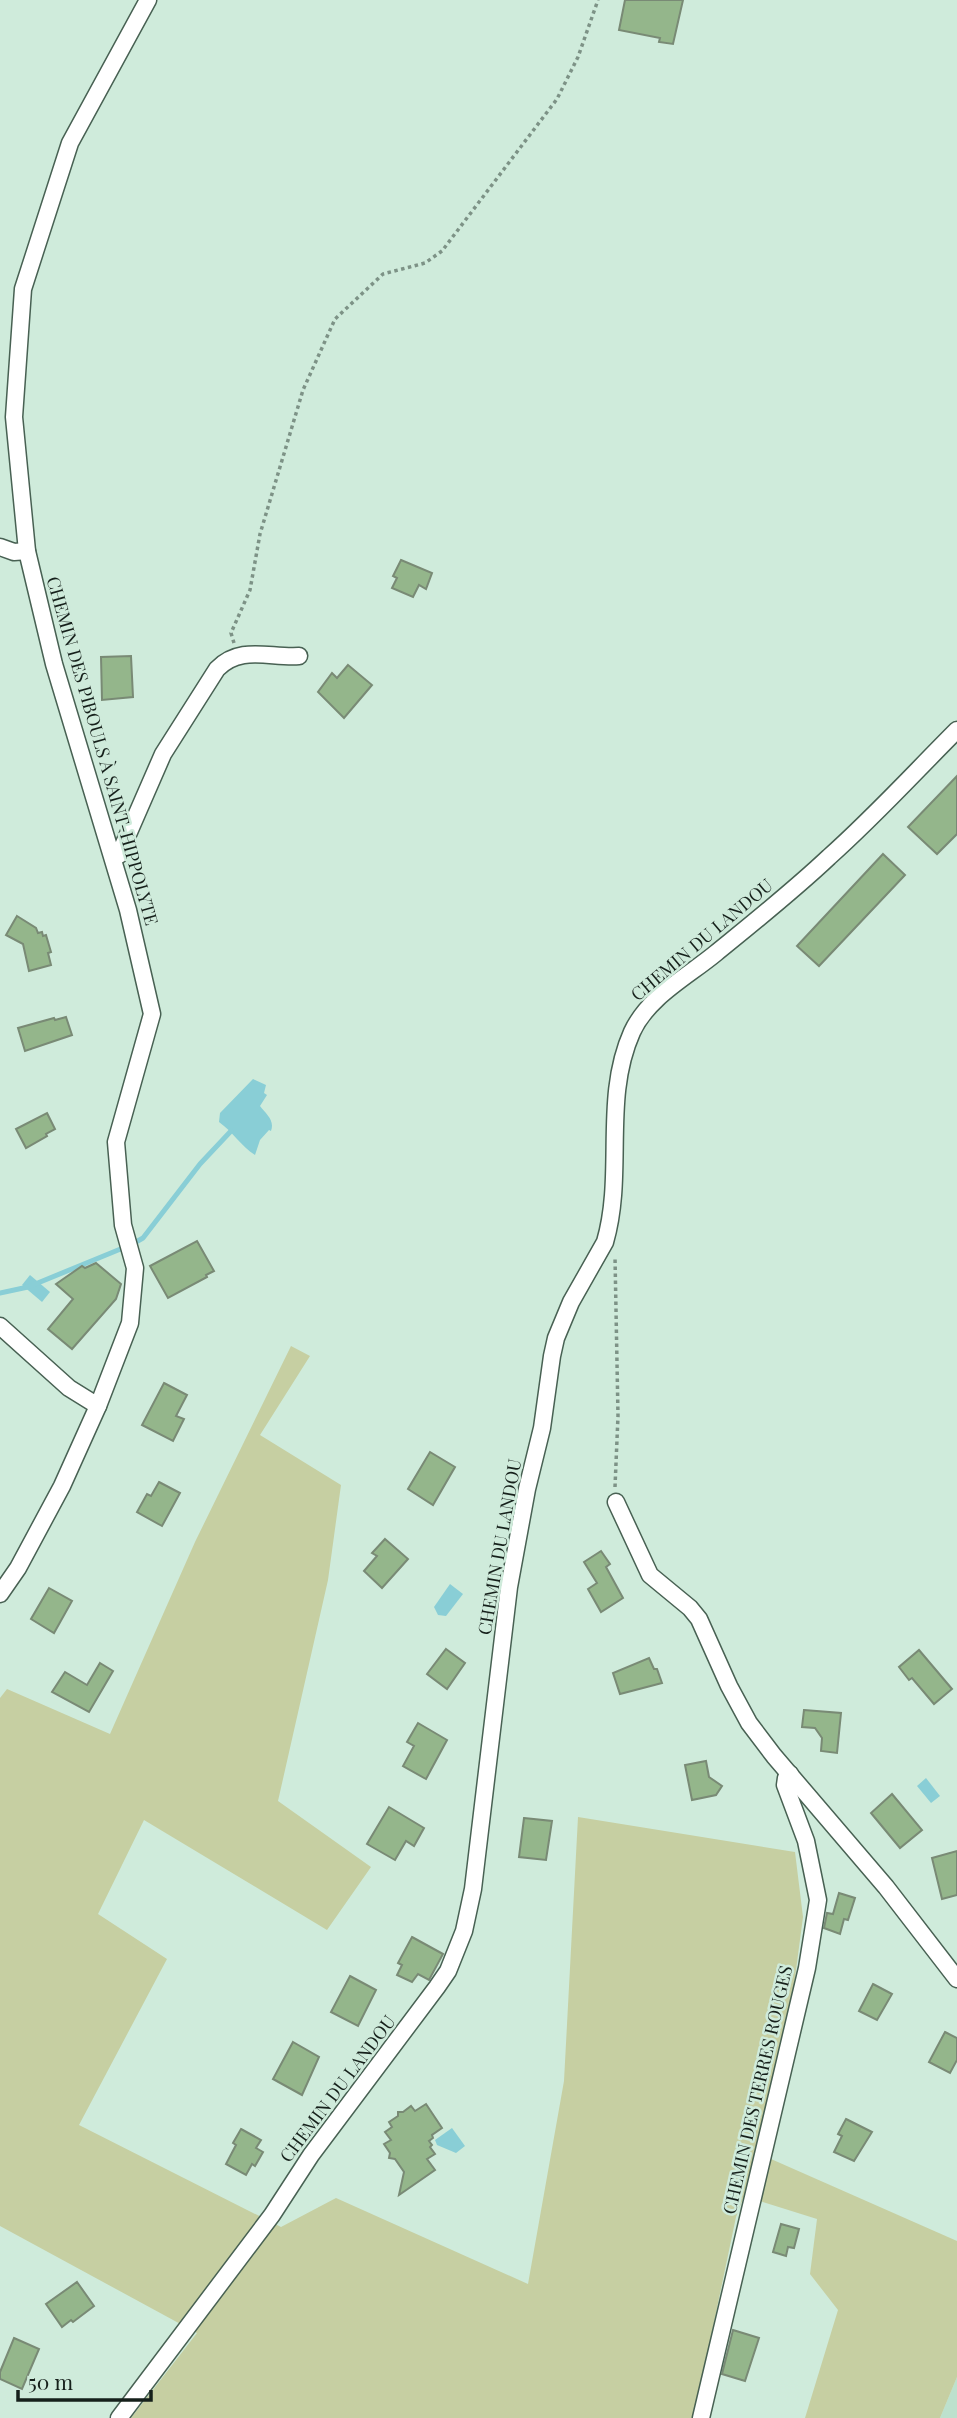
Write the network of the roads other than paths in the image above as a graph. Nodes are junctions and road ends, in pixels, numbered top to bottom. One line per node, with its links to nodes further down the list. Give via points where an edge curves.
1 (148, 0): 3 (street, CHEMIN DES PIBOULS À SAINT-HIPPOLYTE, via 70,143 23,289 14,417)
2 (0, 547): 3 (street)
3 (27, 551): 6 (street, CHEMIN DES PIBOULS À SAINT-HIPPOLYTE, via 54,664)
4 (299, 656): 6 (street, via 236,656 217,669 169,743 119,855)
5 (957, 730): 13 (street, CHEMIN DU LANDOU, via 829,858 639,1018 626,1046 615,1098 613,1192 605,1242 571,1301 552,1356 509,1587 464,1931 437,1987)
6 (114, 857): 8 (street, CHEMIN DES PIBOULS À SAINT-HIPPOLYTE, via 152,1014 116,1142 123,1224 135,1268 130,1323)
7 (0, 1326): 8 (street, via 69,1388)
8 (98, 1406): 10 (street, CHEMIN DES PIBOULS À SAINT-HIPPOLYTE, via 62,1486)
9 (616, 1502): 11 (street, via 645,1568 699,1619 744,1714)
10 (0, 1594)
11 (790, 1774): 12 (street); 14 (street, CHEMIN DES TERRES ROUGES, via 785,1785 806,1841 818,1900 807,1968)
12 (957, 1979)
13 (120, 2418)
14 (701, 2418)

